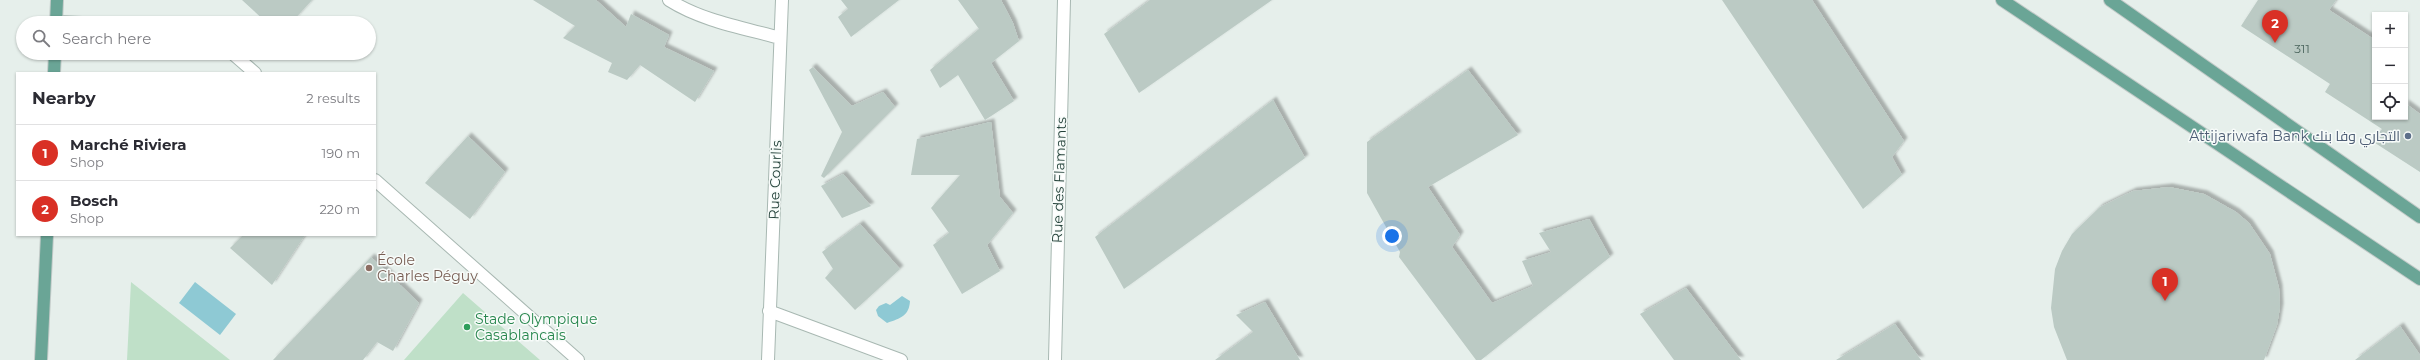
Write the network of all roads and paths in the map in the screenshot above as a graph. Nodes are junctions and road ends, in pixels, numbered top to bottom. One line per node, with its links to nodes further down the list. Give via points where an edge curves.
1 (57, 0): 7 (main road)
2 (669, 0): 8 (street, via 715,20)
3 (782, 0): 8 (street, Rue Courlis)
4 (1064, 0): 22 (street, Rue des Flamants)
5 (2002, 0): 16 (main road)
6 (2110, 0): 14 (main road)
7 (56, 16)
8 (780, 38): 17 (street, Rue Courlis)
9 (55, 60): 11 (main road)
10 (240, 60): 12 (street)
11 (54, 72)
12 (254, 72)
13 (376, 181): 19 (street)
14 (2420, 217)
15 (47, 236): 18 (main road)
16 (2420, 279)
17 (769, 311): 20 (street, Rue Courlis); 21 (street)
18 (42, 360)
19 (578, 360)
20 (768, 360)
21 (901, 360)
22 (1054, 360)

